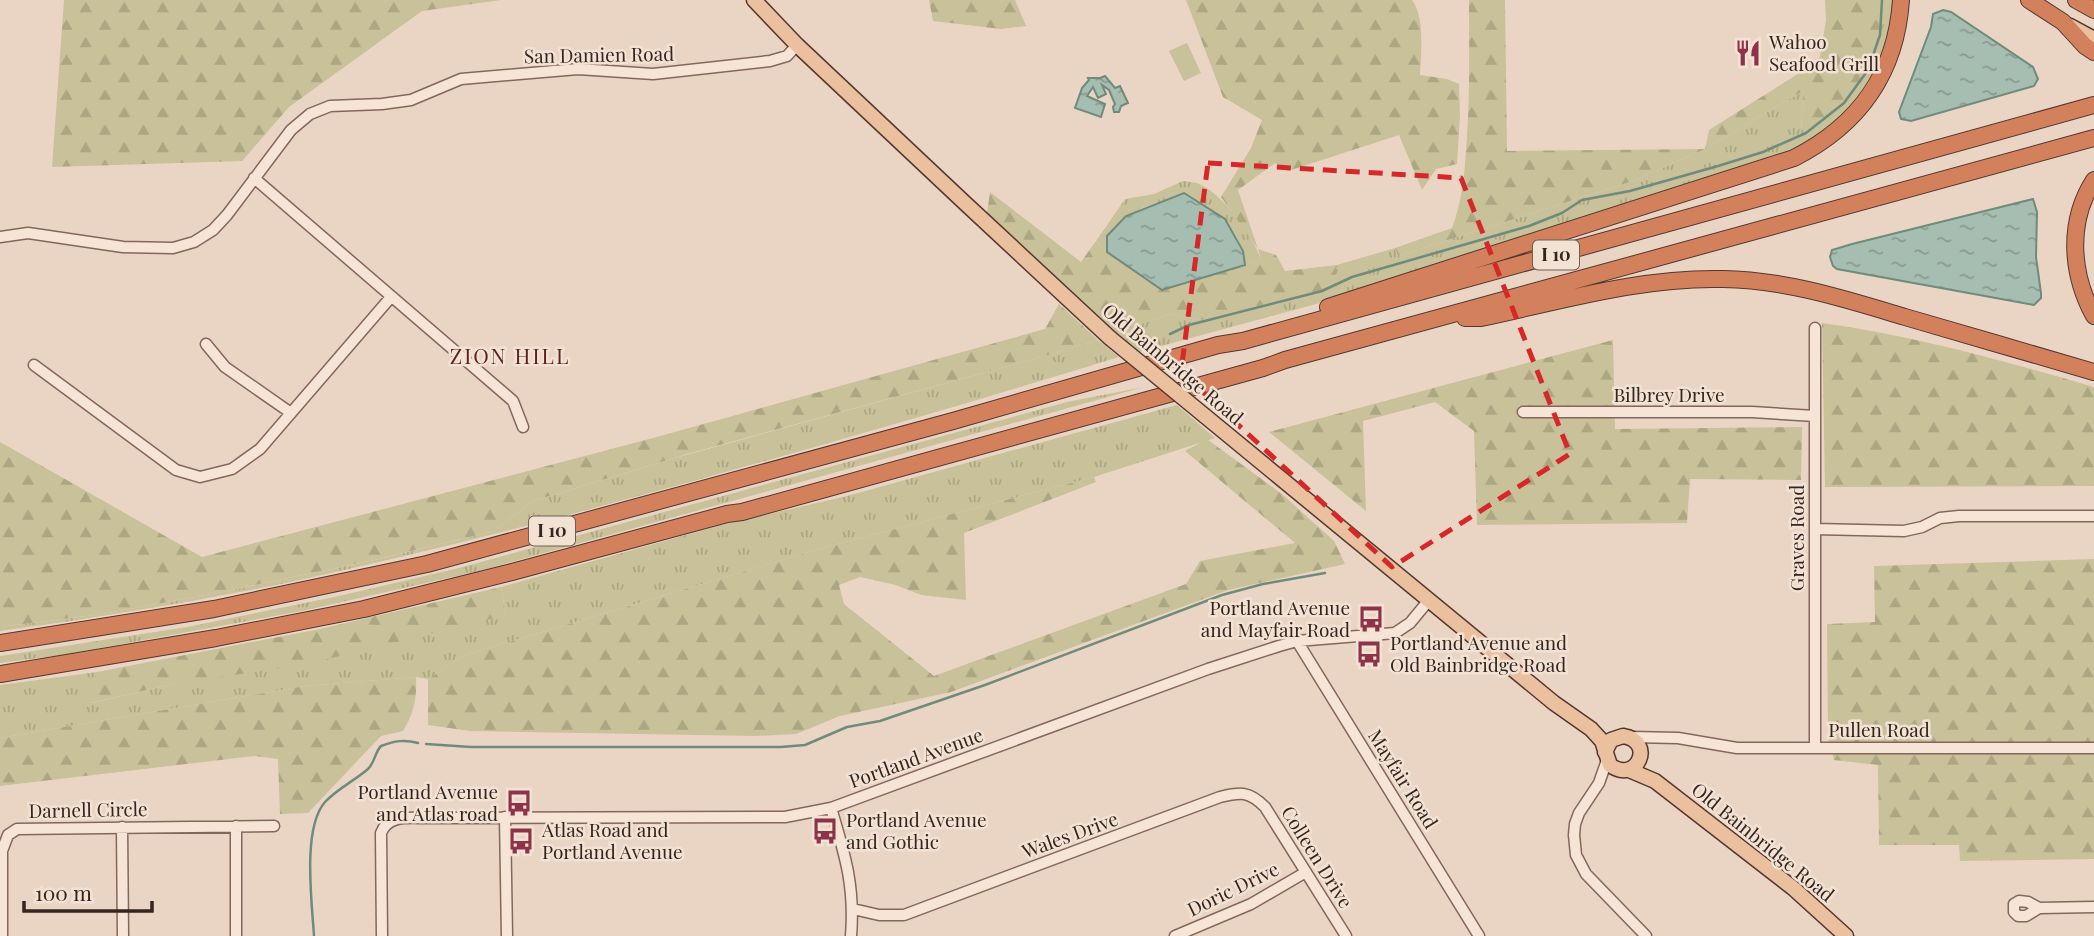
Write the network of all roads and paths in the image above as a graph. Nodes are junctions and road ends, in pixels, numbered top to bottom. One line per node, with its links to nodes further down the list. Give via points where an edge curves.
1 (754, 0): 8 (main road, Old Bainbridge Road)
2 (1901, 0): 20 (highway, via 1890,57 1864,103 1832,135 1794,158 1241,331)
3 (2029, 0): 6 (highway)
4 (2076, 0): 5 (highway)
5 (2094, 10)
6 (2063, 22): 7 (main road); 9 (highway)
7 (2094, 39)
8 (797, 45): 12 (street, San Damien Road, via 787,56 770,61 653,74 578,69 461,79 411,100 330,106 310,114 291,130); 29 (main road, Old Bainbridge Road, bridge, via 1110,338)
9 (2094, 52)
10 (2094, 105): 20 (highway, I 10)
11 (2094, 138): 17 (highway, I 10)
12 (254, 178): 14 (street, San Damien Road, via 214,230 173,248 123,247 28,233); 15 (street)
13 (2094, 180): 16 (highway, via 2074,241 2078,278)
14 (0, 237)
15 (391, 297): 24 (street); 26 (street, via 513,401)
16 (2094, 316)
17 (1431, 320): 22 (highway, via 1481,318 1672,280 1758,280 1818,291); 32 (highway, I 10, via 850,483 512,572 324,617)
18 (1815, 328): 25 (street, Graves Road)
19 (206, 344): 24 (street, via 225,367)
20 (1219, 345): 31 (highway, I 10, via 427,564 214,609)
21 (33, 365): 24 (street, via 176,470 200,477 232,469 260,449)
22 (2094, 372)
23 (1523, 412): 25 (street, Bilbrey Drive)
24 (291, 413)
25 (1815, 415): 28 (street, Graves Road)
26 (523, 428)
27 (2094, 516): 28 (street, via 1959,516 1904,531)
28 (1815, 529): 37 (street, Graves Road)
29 (1429, 600): 30 (street, Portland Avenue, via 1395,633); 33 (main road, Old Bainbridge Road)
30 (1297, 641): 45 (street, Portland Avenue, via 1208,669); 62 (street, Mayfair Road)
31 (0, 643)
32 (0, 674)
33 (1591, 729): 36 (main road, Old Bainbridge Road); 40 (main road, Old Bainbridge Road, via 1602,741)
34 (1631, 737): 35 (street, Pullen Road); 36 (main road); 39 (main road, via 1638,743)
35 (1665, 737): 37 (street, Pullen Road, via 1723,747); 39 (street, via 1654,740)
36 (1615, 738): 40 (main road, via 1608,744)
37 (1815, 748): 38 (street, Pullen Road)
38 (2094, 748)
39 (1640, 755): 41 (main road, via 1636,765); 42 (main road, Old Bainbridge Road)
40 (1606, 756): 41 (main road, via 1615,769); 43 (street)
41 (1625, 770): 42 (main road, Old Bainbridge Road); 43 (street)
42 (1655, 781): 64 (main road, Old Bainbridge Road, via 1793,888)
43 (1599, 783): 63 (street, via 1575,824 1576,855 1586,874)
44 (1257, 799): 50 (street, Colleen Drive); 53 (street, Wales Drive, via 1243,793 1220,797 904,915)
45 (831, 808): 46 (street, Portland Avenue, via 785,817); 53 (street)
46 (505, 817): 57 (street, Portland Avenue, via 401,818 386,824 380,833); 58 (street)
47 (274, 826): 49 (street, Darnell Circle)
48 (122, 827): 49 (street, Darnell Circle); 54 (street, Darnell Circle, via 12,831 2,850); 55 (street)
49 (236, 827): 56 (street)
50 (1306, 872): 60 (street, Doric Drive, via 1251,904); 61 (street, Colleen Drive)
51 (2094, 907): 52 (street)
52 (2039, 908)
53 (853, 909): 59 (street)
54 (2, 936)
55 (123, 936)
56 (236, 936)
57 (382, 936)
58 (507, 936)
59 (851, 936)
60 (1175, 936)
61 (1346, 936)
62 (1479, 936)
63 (1646, 936)
64 (1846, 936)

